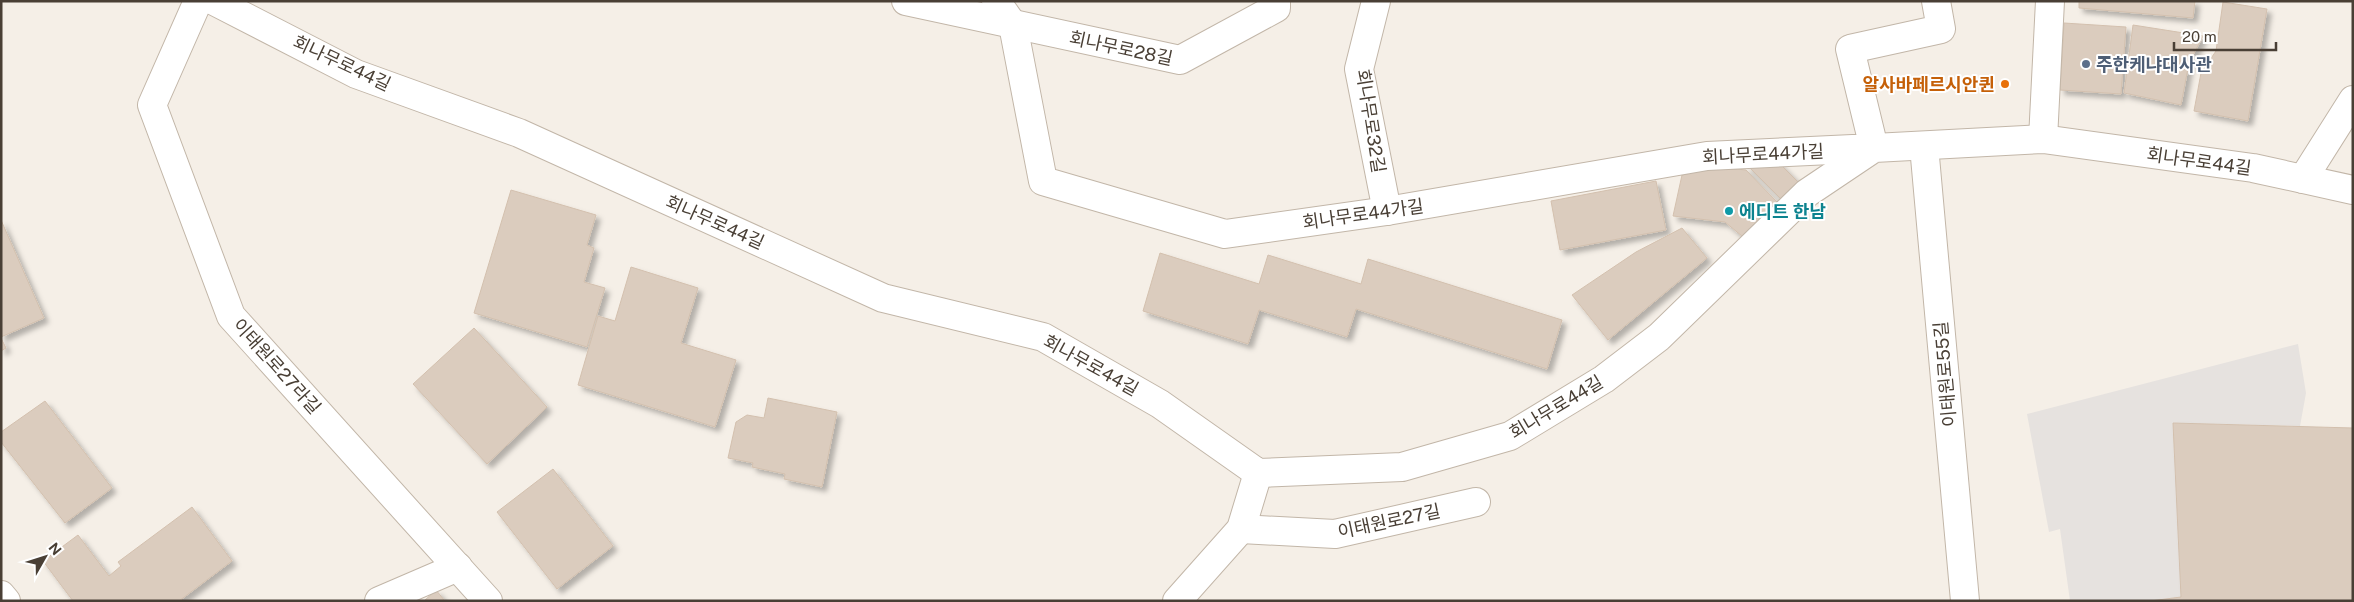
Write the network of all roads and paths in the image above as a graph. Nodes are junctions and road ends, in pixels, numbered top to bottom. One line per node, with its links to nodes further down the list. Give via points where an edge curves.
1 (198, 1): 20 (street, 이태원로27라길, via 152,105 231,316)
2 (214, 1): 17 (street, 회나무로44길, via 356,74 519,133 884,298 1043,337 1160,404)
3 (906, 1): 9 (street, 회나무로28길)
4 (996, 1): 9 (street, 회나무로44가길)
5 (1376, 1): 16 (street, 회나무로32길, via 1359,69)
6 (1936, 1): 13 (street, via 1941,29 1850,49)
7 (2050, 1): 11 (street)
8 (1278, 4): 9 (street, 회나무로28길, via 1180,60)
9 (1013, 25): 16 (street, 회나무로44가길, via 1043,181 1225,234)
10 (2353, 100): 14 (street)
11 (2043, 139): 12 (street, 회나무로44길); 14 (street, 회나무로44길, via 2252,168)
12 (1924, 146): 13 (street, 회나무로44길); 26 (street, 이태원로55길)
13 (1874, 148): 16 (street, 회나무로44가길, via 1707,156); 17 (street, 회나무로44길, via 1806,193 1659,337 1604,379 1510,436 1402,467)
14 (2303, 179): 15 (street, 회나무로44길)
15 (2353, 190)
16 (1387, 211)
17 (1258, 473): 19 (street)
18 (1476, 502): 19 (street, 이태원로27길, via 1335,534)
19 (1241, 529): 25 (street)
20 (458, 567): 23 (street); 24 (street, 이태원로27라길)
21 (1, 595): 22 (street)
22 (6, 601)
23 (379, 601)
24 (488, 601)
25 (1177, 601)
26 (1965, 601)

